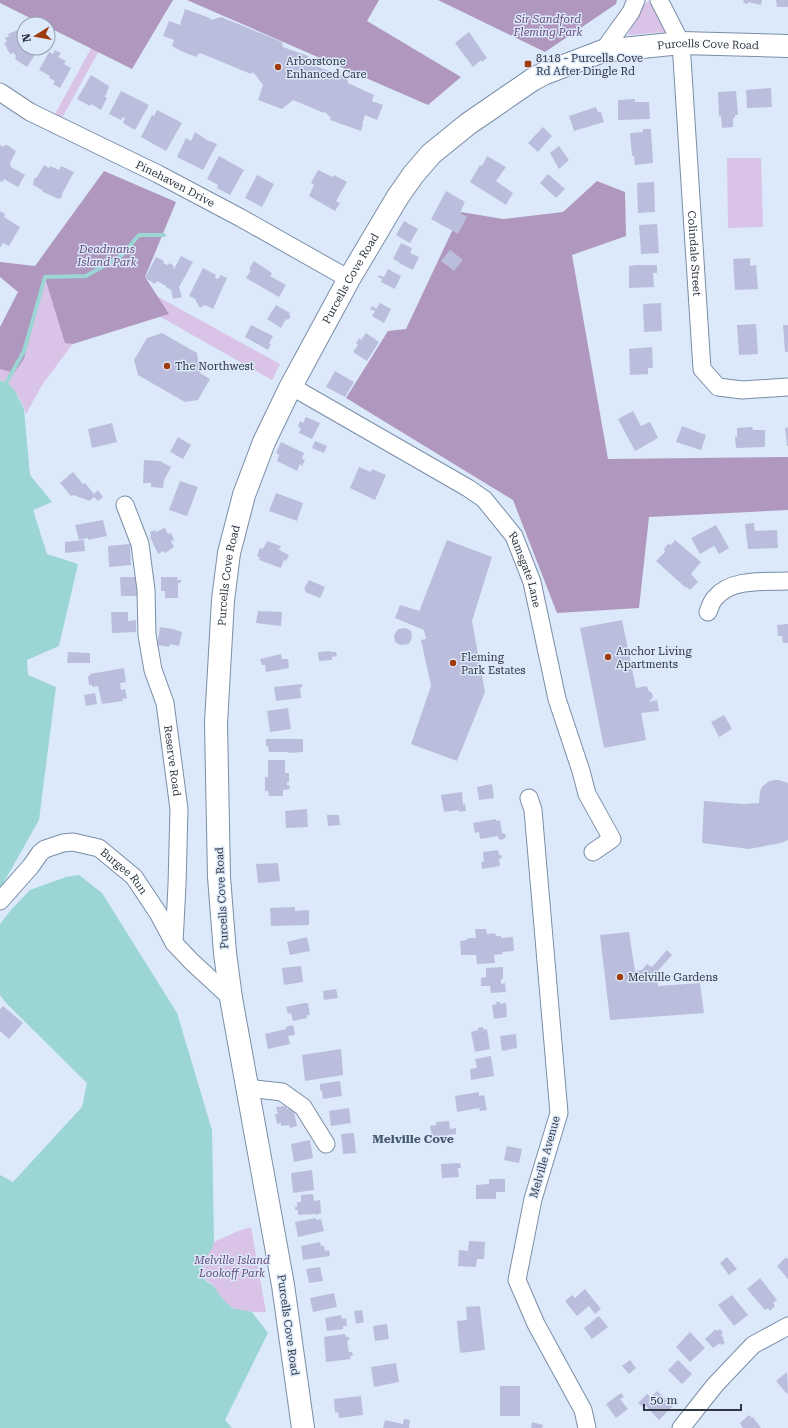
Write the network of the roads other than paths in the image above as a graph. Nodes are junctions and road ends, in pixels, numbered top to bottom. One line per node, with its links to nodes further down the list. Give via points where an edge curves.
1 (636, 0): 5 (street, via 631,12)
2 (659, 0): 3 (street)
3 (681, 44): 4 (main road, Purcells Cove Road); 5 (main road, Purcells Cove Road); 8 (street, Colindale Street, via 702,369 718,388 742,390)
4 (788, 46)
5 (603, 51): 7 (main road, Purcells Cove Road, via 532,80 468,124 431,154 397,198)
6 (0, 92): 7 (street, Pinehaven Drive, via 30,112 158,174)
7 (349, 279): 9 (main road, Purcells Cove Road)
8 (788, 387)
9 (290, 388): 14 (street, Ramsgate Lane, via 468,488 484,499 514,536 532,582 557,700 587,794 612,839); 17 (main road, Purcells Cove Road, via 264,442 244,495 229,553 223,600 216,723 219,877)
10 (125, 505): 16 (street, Reserve Road, via 140,544 146,590 147,635 153,670 165,703 179,809)
11 (788, 581): 12 (street, via 754,582 735,586 715,597)
12 (708, 612)
13 (529, 798): 22 (street, Melville Avenue, via 533,810 559,1113 533,1199 517,1280 536,1324 583,1410)
14 (593, 852)
15 (0, 901): 16 (street, Burgee Run, via 40,853 57,845 78,842 99,848 134,877)
16 (174, 943): 17 (street)
17 (231, 998): 18 (main road, Purcells Cove Road)
18 (247, 1088): 19 (street, via 282,1092 303,1108); 21 (main road, Purcells Cove Road, via 283,1284)
19 (326, 1144)
20 (788, 1326): 23 (street, via 754,1345 715,1385)
21 (303, 1428)
22 (588, 1428)
23 (681, 1428)

